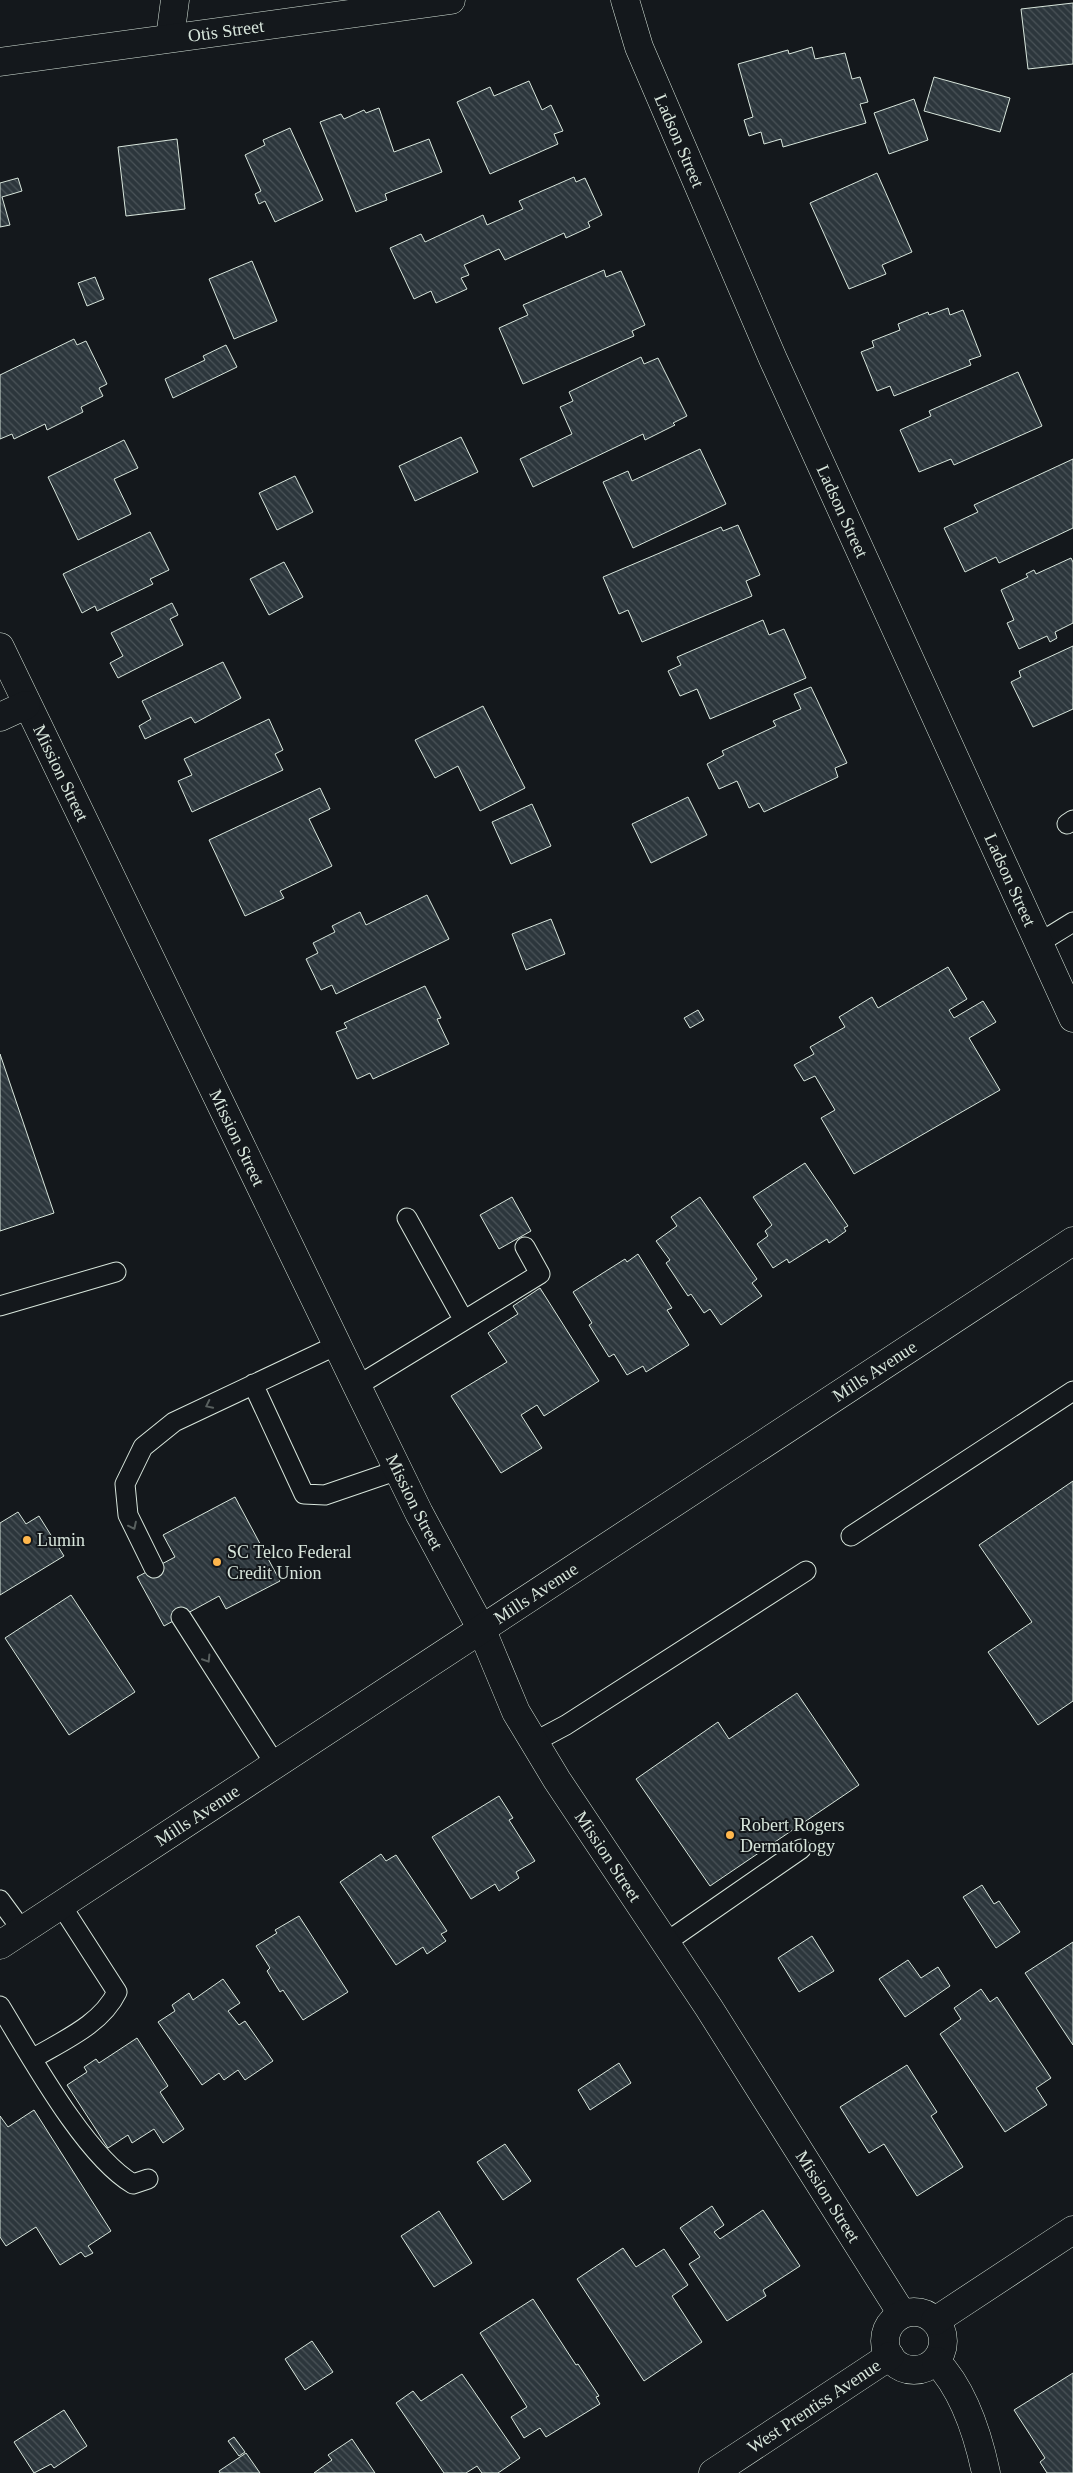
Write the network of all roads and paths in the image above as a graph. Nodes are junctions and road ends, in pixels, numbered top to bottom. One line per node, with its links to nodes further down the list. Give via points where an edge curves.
1 (175, 0): 4 (street)
2 (451, 0): 4 (street, Otis Street)
3 (625, 0): 10 (street, Ladson Street, via 639,47 773,359)
4 (170, 38): 5 (street, Otis Street)
5 (0, 62)
6 (0, 647): 7 (street, Mission Street)
7 (26, 705): 8 (street); 18 (street, Mission Street)
8 (0, 717)
9 (1073, 922): 10 (lane)
10 (1039, 943): 11 (street, Ladson Street)
11 (1073, 1018)
12 (408, 1218): 17 (lane)
13 (1073, 1241): 27 (street, Mills Avenue)
14 (525, 1247): 17 (lane, via 540,1274)
15 (116, 1272): 16 (lane)
16 (0, 1306)
17 (464, 1319): 20 (lane)
18 (337, 1344): 19 (lane); 20 (street, Mission Street)
19 (253, 1384): 22 (lane, via 304,1494 325,1495); 24 (lane, one-way to 24, via 174,1422 143,1447 125,1484 128,1515)
20 (357, 1386): 22 (street, Mission Street)
21 (1073, 1392): 23 (lane)
22 (398, 1470): 27 (street, Mission Street)
23 (851, 1536)
24 (154, 1568)
25 (806, 1571): 28 (lane, via 566,1725)
26 (181, 1617): 29 (lane, one-way to 29)
27 (481, 1628): 28 (street, Mission Street, via 507,1693); 29 (street, Mills Avenue)
28 (534, 1742): 34 (street, Mission Street)
29 (275, 1764): 32 (street, Mills Avenue)
30 (801, 1848): 34 (lane)
31 (0, 1900): 33 (lane)
32 (60, 1905): 33 (street, Mills Avenue); 37 (lane, via 117,1992 111,2004 92,2022)
33 (22, 1930): 35 (street, Mills Avenue)
34 (665, 1943): 40 (street, Mission Street)
35 (0, 1945)
36 (0, 2006): 37 (lane)
37 (32, 2058): 38 (lane, via 93,2148 119,2176 133,2184)
38 (148, 2179)
39 (1073, 2230): 41 (street)
40 (902, 2314): 41 (street, via 925,2314); 42 (street, via 888,2328 886,2347)
41 (935, 2321): 43 (street, via 943,2342)
42 (890, 2356): 43 (street, via 898,2365 910,2369 922,2368); 44 (street, West Prentiss Avenue)
43 (936, 2361): 45 (street, via 948,2374 978,2438)
44 (713, 2473)
45 (986, 2473)

